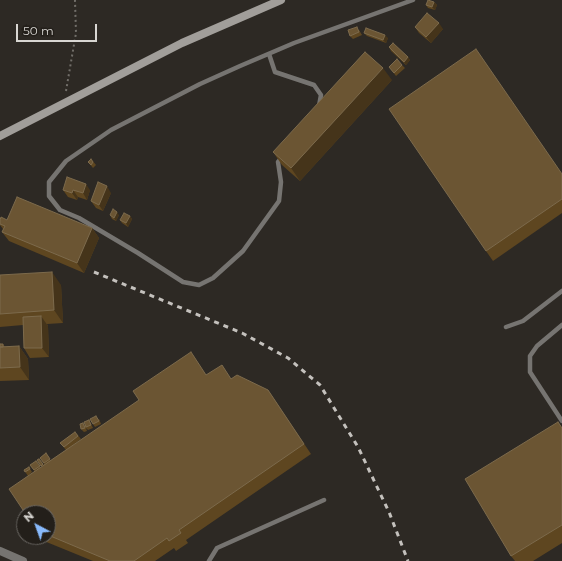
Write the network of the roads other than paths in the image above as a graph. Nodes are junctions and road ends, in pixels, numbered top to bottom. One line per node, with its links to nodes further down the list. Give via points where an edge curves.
1 (282, 0): 5 (street, via 182,44)
2 (413, 0): 3 (lane, via 375,12)
3 (268, 54): 4 (lane, via 275,72 314,85 321,95); 6 (lane, via 200,84 111,130 66,161 49,182 49,196 60,210 125,245 182,282 199,285 213,278 243,250 279,201 281,182 278,162)
4 (319, 110)
5 (0, 136)
6 (286, 152)
7 (562, 290): 9 (lane, via 523,321)
8 (562, 325): 10 (lane, via 537,346 530,356 530,372)
9 (506, 327)
10 (562, 421)
11 (324, 500): 14 (lane, via 217,548)
12 (0, 551): 13 (street)
13 (23, 561)
14 (209, 561)

